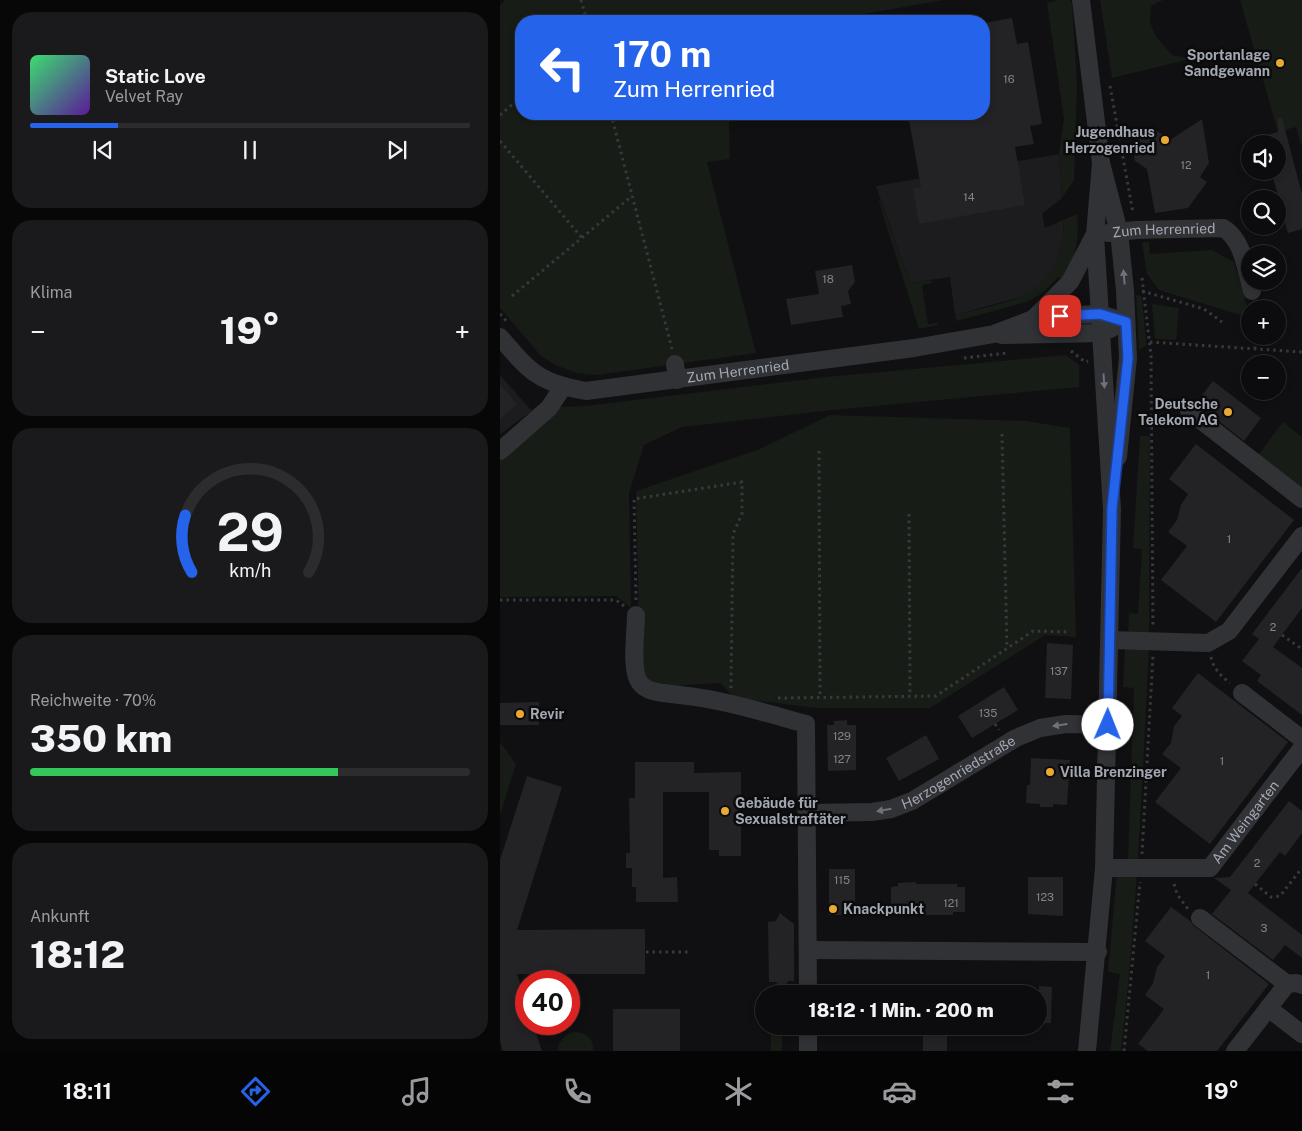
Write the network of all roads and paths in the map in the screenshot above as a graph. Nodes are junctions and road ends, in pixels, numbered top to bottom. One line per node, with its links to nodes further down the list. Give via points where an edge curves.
1 (581, 0): 3 (path)
2 (1081, 0): 9 (street)
3 (585, 15)
4 (1108, 78): 11 (path)
5 (515, 102): 6 (path)
6 (500, 115)
7 (613, 120): 10 (path)
8 (500, 141): 14 (path)
9 (1101, 163): 12 (street); 13 (street)
10 (632, 196): 14 (path); 32 (path)
11 (1133, 216)
12 (1120, 232): 13 (street, Zum Herrenried); 16 (street, Zum Herrenried, via 1223,228 1238,242); 21 (street, one-way to 12)
13 (1095, 235): 19 (street); 20 (street, via 1070,282)
14 (582, 238): 17 (path)
15 (1144, 291): 22 (path, via 1204,309)
16 (1252, 291)
17 (512, 296)
18 (500, 314): 23 (path)
19 (1100, 314): 20 (street, Zum Herrenried); 21 (street, Zum Herrenried); 24 (street)
20 (1033, 319): 25 (street, Zum Herrenried)
21 (1126, 322): 24 (street, Zum Herrenried); 39 (street, via 1128,358)
22 (1222, 322)
23 (505, 332): 33 (street, Zum Herrenried, via 527,368 544,380)
24 (1101, 333): 25 (street, Zum Herrenried); 39 (street, one-way to 39)
25 (994, 334): 32 (street, Zum Herrenried, via 914,348)
26 (1150, 342): 28 (path)
27 (1255, 345): 28 (path)
28 (1255, 349): 29 (path)
29 (1302, 352)
30 (1077, 355): 31 (path)
31 (1085, 362)
32 (676, 372): 33 (street, Zum Herrenried, via 586,391)
33 (563, 387): 36 (street, via 549,408)
34 (1189, 411): 38 (street)
35 (1002, 434): 48 (path)
36 (500, 451)
37 (819, 451): 54 (path)
38 (1302, 499)
39 (1112, 508): 46 (street)
40 (909, 514): 53 (path)
41 (1302, 536): 47 (street, via 1229,631)
42 (500, 600): 43 (path, via 616,600)
43 (636, 616): 55 (street, via 635,670 640,683 660,693 704,697); 55 (path, via 634,499 742,482 742,514 732,534 732,687)
44 (1070, 632): 48 (path, via 1033,631)
45 (1282, 635): 49 (path)
46 (1110, 640): 47 (street); 57 (street)
47 (1208, 643): 50 (path, via 1212,663)
48 (1007, 649): 53 (path, via 936,696)
49 (1302, 649)
50 (1223, 678)
51 (1242, 692): 59 (street)
52 (770, 696): 54 (path)
53 (910, 696): 54 (path)
54 (820, 698)
55 (725, 703): 62 (street, via 806,724)
56 (995, 724): 58 (path)
57 (1108, 725): 62 (street, Herzogenriedstraße, one-way to 62, via 1066,724 1040,728 1016,738 912,802 891,809); 63 (street)
58 (999, 731)
59 (1302, 739)
60 (1302, 748): 61 (street, Am Weingarten)
61 (1296, 769): 65 (street, Am Weingarten, via 1210,868)
62 (807, 813): 68 (street)
63 (1104, 868): 65 (street, Am Weingarten); 71 (street)
64 (1302, 868): 66 (path, via 1280,896 1272,897)
65 (1171, 869): 67 (path, via 1177,894)
66 (1255, 884)
67 (1195, 915): 73 (street)
68 (808, 950): 71 (street); 72 (street)
69 (646, 952): 70 (path)
70 (691, 952)
71 (1098, 952): 78 (street)
72 (808, 985)
73 (1295, 985): 74 (street)
74 (1268, 1008): 75 (street); 79 (street)
75 (1302, 1034)
76 (808, 1035): 77 (street)
77 (808, 1051)
78 (1088, 1051)
79 (1235, 1051)

